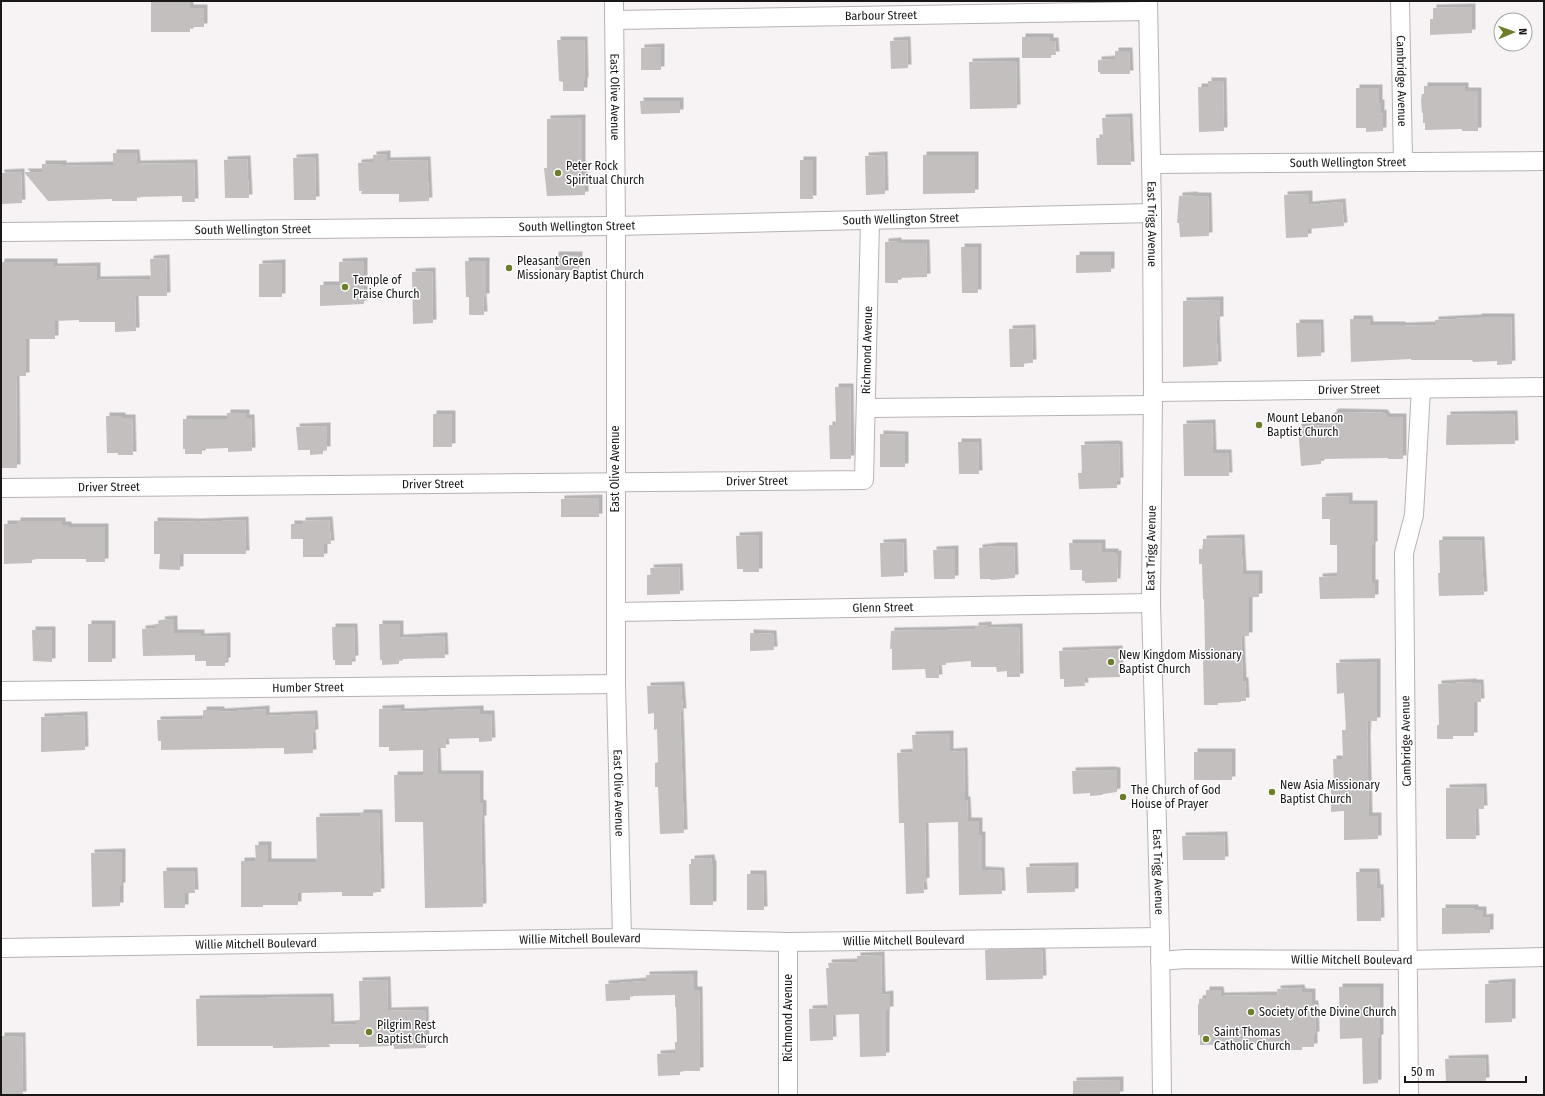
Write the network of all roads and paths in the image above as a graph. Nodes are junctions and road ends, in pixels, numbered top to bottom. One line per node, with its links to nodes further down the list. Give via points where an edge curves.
1 (614, 1): 4 (street, East Olive Avenue)
2 (1400, 1): 6 (street, Cambridge Avenue)
3 (1148, 6): 4 (street, Barbour Street); 7 (street, East Trigg Avenue)
4 (614, 20): 10 (street, East Olive Avenue)
5 (1544, 161): 6 (street, South Wellington Street)
6 (1403, 162): 7 (street, South Wellington Street)
7 (1151, 164): 8 (street, East Trigg Avenue)
8 (1152, 213): 9 (street, South Wellington Street); 14 (street, East Trigg Avenue)
9 (870, 221): 10 (street, South Wellington Street); 15 (street, Richmond Avenue)
10 (616, 226): 11 (street, South Wellington Street); 17 (street, East Olive Avenue)
11 (1, 232)
12 (1544, 388): 13 (street, Driver Street)
13 (1421, 389): 14 (street, Driver Street); 28 (street, Cambridge Avenue, via 1414,515 1404,553)
14 (1153, 398): 15 (street, Driver Street); 19 (street, East Trigg Avenue)
15 (867, 408): 16 (street, Richmond Avenue)
16 (864, 480): 17 (street, Driver Street)
17 (615, 483): 18 (street, Driver Street); 20 (street, East Olive Avenue)
18 (1, 488)
19 (1151, 602): 20 (street, Glenn Street); 23 (street, East Trigg Avenue)
20 (616, 612): 21 (street, East Olive Avenue)
21 (616, 684): 22 (street, Humber Street); 24 (street, East Olive Avenue)
22 (1, 691)
23 (1160, 937): 25 (street, Willie Mitchell Boulevard); 29 (street, East Trigg Avenue)
24 (622, 938): 25 (street, Willie Mitchell Boulevard); 26 (street, Willie Mitchell Boulevard)
25 (788, 942): 30 (street, Richmond Avenue)
26 (1, 948)
27 (1544, 957): 28 (street, Willie Mitchell Boulevard)
28 (1408, 960): 29 (street, Willie Mitchell Boulevard); 32 (street, Cambridge Avenue)
29 (1160, 961): 31 (street, East Trigg Avenue)
30 (788, 1095)
31 (1162, 1095)
32 (1409, 1095)

